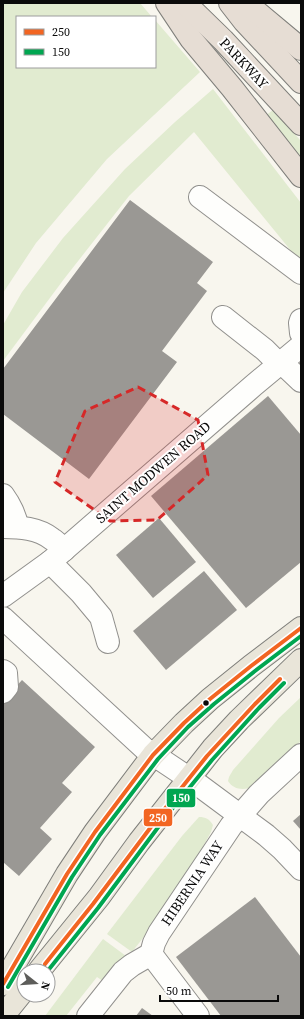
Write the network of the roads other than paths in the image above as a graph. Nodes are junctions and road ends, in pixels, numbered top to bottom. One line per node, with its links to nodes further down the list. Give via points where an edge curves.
1 (167, 3): 8 (highway, via 191,39)
2 (185, 3): 7 (highway, PARKWAY)
3 (230, 3): 4 (highway, PARKWAY)
4 (248, 11): 5 (highway, PARKWAY)
5 (287, 46): 6 (highway, PARKWAY)
6 (301, 82)
7 (301, 124)
8 (301, 176)
9 (200, 197): 10 (street)
10 (301, 273)
11 (224, 317): 15 (street)
12 (301, 320): 13 (street)
13 (301, 333)
14 (301, 346): 15 (street, SAINT MODWEN ROAD)
15 (280, 363): 16 (street); 19 (street, SAINT MODWEN ROAD)
16 (301, 381)
17 (3, 495): 18 (street, via 14,513)
18 (10, 527): 19 (street, via 35,530 52,538)
19 (57, 556): 20 (street, SAINT MODWEN ROAD); 23 (street, via 81,593 102,618)
20 (3, 596)
21 (3, 618): 27 (street, via 144,750)
22 (301, 628): 27 (main road, via 210,699)
23 (108, 642)
24 (301, 660): 29 (main road, via 239,720)
25 (3, 671): 26 (street, via 6,673 7,687)
26 (3, 692)
27 (153, 755): 29 (street); 34 (main road, via 95,832)
28 (301, 755): 30 (street, HIBERNIA WAY, via 259,794)
29 (189, 779): 30 (street); 33 (main road)
30 (240, 816): 31 (street, via 275,842); 32 (street, HIBERNIA WAY, via 230,826 159,933)
31 (301, 869)
32 (152, 954): 37 (street, via 123,972); 38 (street)
33 (46, 963)
34 (3, 984)
35 (16, 1000): 36 (main road)
36 (3, 1016)
37 (88, 1016)
38 (198, 1016)

